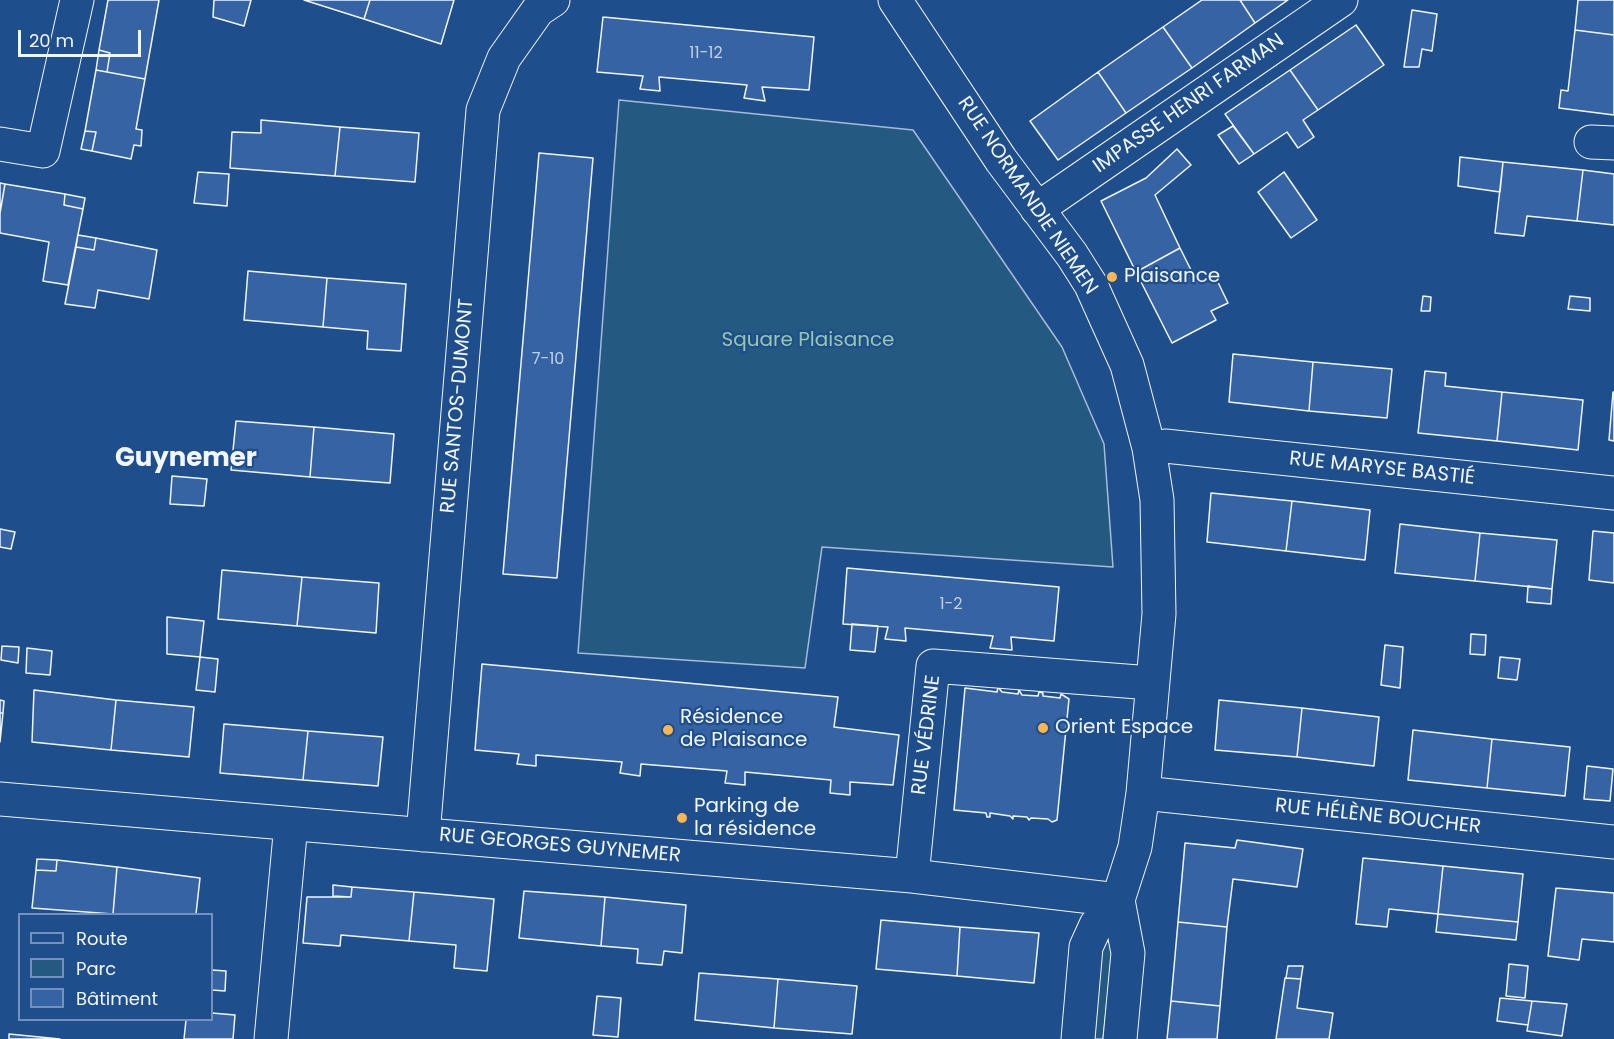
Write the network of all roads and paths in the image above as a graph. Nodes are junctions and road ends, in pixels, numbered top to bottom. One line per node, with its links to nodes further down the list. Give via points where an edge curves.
1 (77, 0): 5 (street, via 43,151)
2 (896, 0): 6 (street, RUE NORMANDIE NIEMEN, via 996,153)
3 (1341, 0): 6 (street, IMPASSE HENRI FARMAN)
4 (540, 3): 13 (street, RUE SANTOS-DUMONT, via 504,58 483,110)
5 (0, 144)
6 (1038, 209): 7 (street, RUE NORMANDIE NIEMEN, via 1091,285 1110,325 1127,365)
7 (1149, 448): 8 (street, RUE MARYSE BASTIÉ, via 1165,446); 9 (street, RUE NORMANDIE NIEMEN, via 1159,554 1159,614)
8 (1614, 493)
9 (1151, 683): 10 (street, RUE NORMANDIE NIEMEN); 15 (street, RUE VÉDRINE, via 933,666)
10 (1143, 793): 14 (street, RUE HÉLÈNE BOUCHER); 16 (street, RUE NORMANDIE NIEMEN, via 1136,847)
11 (0, 799): 12 (street, RUE GEORGES GUYNEMER)
12 (291, 824): 13 (street, RUE GEORGES GUYNEMER); 17 (street)
13 (423, 835): 15 (street, RUE GEORGES GUYNEMER)
14 (1614, 842)
15 (912, 876): 16 (street, RUE GEORGES GUYNEMER)
16 (1119, 900): 18 (street, RUE NORMANDIE NIEMEN, via 1096,925 1086,947); 19 (street, RUE NORMANDIE NIEMEN, via 1128,953)
17 (271, 1039)
18 (1078, 1039)
19 (1120, 1039)

